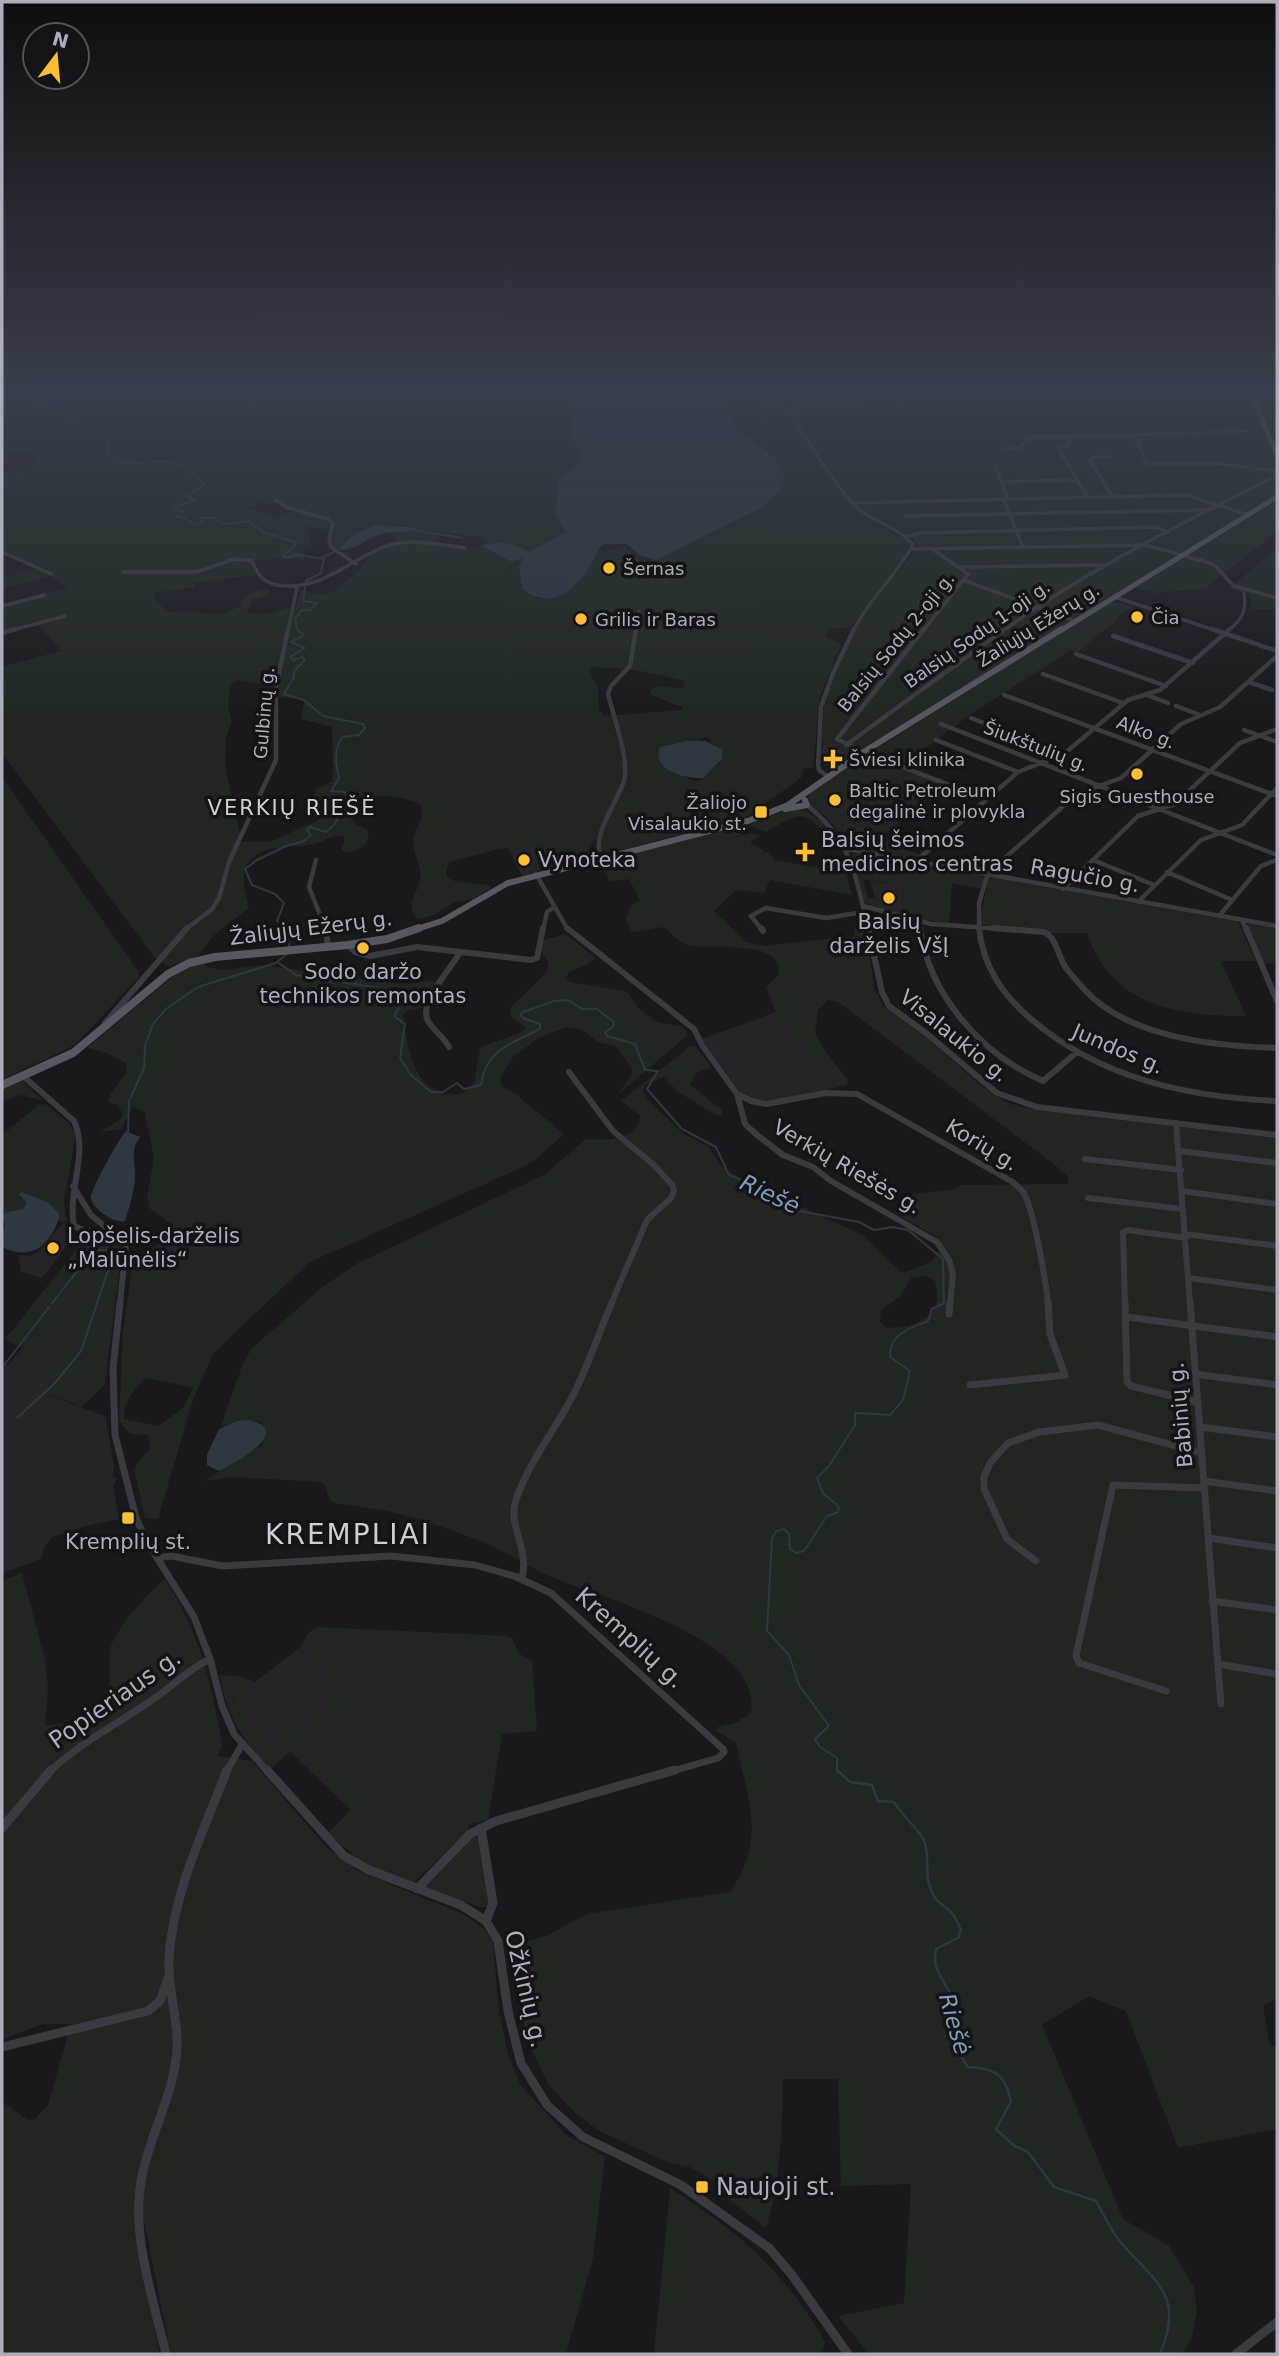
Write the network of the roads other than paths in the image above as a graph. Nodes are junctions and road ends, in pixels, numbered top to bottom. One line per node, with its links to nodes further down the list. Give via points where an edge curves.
1 (276, 501): 23 (street, via 328,519 333,524 331,547)
2 (915, 501): 7 (street)
3 (1007, 501): 10 (street)
4 (1208, 501): 8 (street)
5 (1226, 501): 8 (street, Balsių Sodų 1-oji g.)
6 (1271, 501): 11 (main road, Žaliųjų Ežerų g.)
7 (852, 503): 15 (street, via 868,517)
8 (1220, 504): 9 (street, Balsių Sodų 1-oji g.); 11 (street)
9 (1210, 510): 10 (street); 14 (street, Balsių Sodų 1-oji g.)
10 (1010, 514): 12 (street); 13 (street)
11 (1249, 515): 22 (main road, Žaliųjų Ežerų g.)
12 (906, 516)
13 (1017, 530): 14 (street, via 1156,527); 15 (street); 17 (street)
14 (1168, 532): 16 (street, Balsių Sodų 1-oji g.)
15 (906, 536): 19 (street)
16 (1146, 545): 17 (street); 22 (street); 24 (street, Balsių Sodų 1-oji g.)
17 (1023, 547): 20 (street)
18 (465, 548): 23 (street, via 397,544)
19 (913, 549): 20 (street); 70 (street, via 863,611 827,686 821,707 818,765)
20 (932, 549): 25 (street, Balsių Sodų 2-oji g.)
21 (2, 552): 27 (street)
22 (1182, 555): 32 (main road, Žaliųjų Ežerų g.); 33 (street, via 1213,564 1234,586)
23 (356, 564): 29 (street, via 333,578)
24 (1108, 565): 25 (street); 35 (street, Balsių Sodų 1-oji g.)
25 (959, 567): 28 (street, Balsių Sodų 2-oji g., via 968,573)
26 (123, 572): 29 (street, via 196,572 242,558 252,561 264,583)
27 (51, 574)
28 (963, 580): 35 (street); 63 (street, Balsių Sodų 2-oji g., via 837,737)
29 (300, 587): 103 (street, Gulbinų g., via 276,692 276,760 229,862 219,898 181,933)
30 (1244, 593): 40 (street, via 1244,616)
31 (44, 595): 34 (street)
32 (1115, 597): 38 (main road, Žaliųjų Ežerų g.); 40 (street)
33 (1277, 598)
34 (2, 606)
35 (1037, 606): 38 (street); 63 (street, Balsių Sodų 1-oji g.)
36 (639, 611): 80 (street, via 630,666 608,694 625,778 598,845)
37 (65, 616): 39 (street)
38 (1076, 621): 65 (main road, Žaliųjų Ežerų g.)
39 (2, 633)
40 (1226, 634): 42 (street); 44 (street)
41 (1113, 636): 44 (street)
42 (1277, 653): 46 (street)
43 (1076, 654): 47 (street)
44 (1193, 663): 47 (street)
45 (1043, 674): 51 (street)
46 (1249, 682): 48 (street); 54 (street, via 1220,707)
47 (1166, 686): 49 (street)
48 (1272, 690)
49 (1145, 694): 51 (street); 52 (street)
50 (1004, 695): 57 (street, Alko g.)
51 (1123, 703): 57 (street)
52 (1168, 703)
53 (1176, 706): 54 (street)
54 (1201, 715): 64 (street, via 1181,724)
55 (971, 718): 66 (street)
56 (941, 724): 67 (street, Šiukštulių g.)
57 (1095, 728): 64 (street, Alko g.); 66 (street)
58 (1277, 729): 60 (street)
59 (1244, 730): 60 (street)
60 (1260, 736): 62 (street); 68 (street, via 1240,743)
61 (936, 740): 69 (street)
62 (1277, 742)
63 (846, 745): 65 (street, Balsių Sodų 2-oji g.)
64 (1152, 750): 68 (street, Alko g.); 71 (street, via 1121,778)
65 (864, 752): 70 (main road, Žaliųjų Ežerų g.); 74 (street, Balsių Sodų 2-oji g.)
66 (1064, 754): 67 (street)
67 (1041, 763): 69 (street); 71 (street, Šiukštulių g.)
68 (1211, 771): 73 (street, Alko g.); 76 (street, via 1175,804)
69 (1018, 772): 74 (street)
70 (827, 776): 75 (main road, Žaliųjų Ežerų g.)
71 (1099, 786): 76 (street, Šiukštulių g.); 86 (street, via 1069,801)
72 (1277, 788): 73 (street)
73 (1274, 795): 77 (street, via 1242,825)
74 (986, 799): 83 (street)
75 (799, 804): 78 (street, Visalaukio g., via 825,819); 80 (main road, Žaliųjų Ežerų g.)
76 (1160, 809): 77 (street, Šiukštulių g.); 82 (street, via 1138,816)
77 (1220, 833): 79 (street, Šiukštulių g.); 84 (street, via 1201,840)
78 (847, 849): 83 (street, Ragučio g.); 92 (street, Visalaukio g.)
79 (1277, 857): 89 (street, via 1261,866)
80 (601, 858): 85 (main road, Žaliųjų Ežerų g.)
81 (316, 860): 100 (street, via 309,887 325,924)
82 (1093, 860): 87 (street); 88 (street)
83 (915, 862): 86 (street, Ragučio g.)
84 (1167, 873): 87 (street); 89 (street)
85 (536, 874): 91 (street, Verkių Riešės g.); 99 (main road, Žaliųjų Ežerų g., via 496,887 456,915 423,929)
86 (987, 875): 88 (street, Ragučio g.); 96 (street, Jundos g.)
87 (1154, 885): 90 (street)
88 (1063, 889): 90 (street, Ragučio g.)
89 (1232, 900): 93 (street)
90 (1138, 901): 93 (street, Ragučio g.)
91 (553, 908): 101 (street, via 547,912 537,958); 110 (street, Verkių Riešės g., via 569,932 694,1028)
92 (864, 909): 95 (street); 98 (street, via 828,918 767,908 751,916); 112 (street, Visalaukio g., via 881,992 889,1006 997,1093 1037,1107)
93 (1219, 916): 94 (street, Ragučio g.)
94 (1242, 920): 97 (street, Ragučio g.); 102 (street)
95 (919, 922): 96 (street); 106 (street, via 927,962 938,986 993,1049 1043,1081)
96 (977, 926): 105 (street, via 1049,934 1058,958 1075,982 1101,1004 1137,1024 1206,1044); 106 (street, Jundos g., via 985,960 1001,989 1031,1020)
97 (1277, 926)
98 (763, 931)
99 (348, 945): 100 (main road, Žaliųjų Ežerų g.); 101 (street, via 370,956 417,947)
100 (328, 947): 103 (main road, Žaliųjų Ežerų g., via 215,957 181,966)
101 (459, 954): 104 (street, via 425,1010)
102 (1277, 1001)
103 (96, 1035): 108 (main road, Žaliųjų Ežerų g., via 73,1053)
104 (449, 1047)
105 (1277, 1048)
106 (1077, 1052): 111 (street, Jundos g., via 1128,1076 1171,1089 1224,1099)
107 (569, 1072): 147 (street, via 613,1131 654,1165 674,1191 647,1220 571,1399 516,1500 513,1511 526,1564)
108 (23, 1076): 109 (main road, Žaliųjų Ežerų g.); 118 (street, via 80,1130)
109 (2, 1085)
110 (737, 1094): 130 (street, Verkių Riešės g., via 746,1124 783,1155 813,1167 937,1241 953,1275); 135 (street, Korių g., via 766,1105 828,1091 857,1094 1023,1192 1043,1262 1050,1334 1065,1375)
111 (1277, 1101)
112 (1176, 1123): 113 (street, Visalaukio g.); 114 (street, Babinių g.)
113 (1277, 1135)
114 (1179, 1151): 116 (street); 117 (street, Babinių g.)
115 (1085, 1158): 117 (street)
116 (1277, 1163)
117 (1181, 1170): 119 (street, Babinių g.)
118 (73, 1186): 123 (street); 124 (street, via 70,1216 74,1226)
119 (1182, 1191): 121 (street); 122 (street, Babinių g.)
120 (1088, 1198): 122 (street)
121 (1277, 1204)
122 (1183, 1209): 126 (street, Babinių g.)
123 (96, 1221): 124 (street); 125 (street)
124 (86, 1231): 125 (street)
125 (120, 1236): 145 (street, Popieriaus g., via 126,1246 114,1359 115,1435 136,1518)
126 (1185, 1236): 127 (street); 128 (street, Babinių g.); 131 (street, via 1123,1232)
127 (1277, 1246)
128 (1188, 1278): 129 (street); 132 (street, Babinių g.)
129 (1277, 1290)
130 (949, 1314)
131 (1126, 1317): 132 (street); 137 (street, via 1128,1384)
132 (1191, 1325): 133 (street); 134 (street, Babinių g.)
133 (1277, 1337)
134 (1195, 1374): 136 (street); 137 (street, Babinių g.)
135 (970, 1385)
136 (1277, 1385)
137 (1197, 1402): 138 (street, Babinių g.)
138 (1200, 1427): 139 (street); 140 (street, Babinių g.)
139 (1277, 1437)
140 (1202, 1453): 141 (street, Babinių g.); 146 (street, via 1098,1424 1013,1440 990,1463 984,1489 1007,1539)
141 (1204, 1485): 142 (street); 143 (street, Babinių g.); 153 (street, via 1113,1485 1076,1656 1079,1663)
142 (1277, 1491)
143 (1209, 1538): 144 (street); 148 (street, Babinių g.)
144 (1277, 1548)
145 (157, 1558): 147 (street, Kremplių g., via 167,1554 223,1566 420,1556); 150 (street, Popieriaus g., via 191,1611)
146 (1036, 1561)
147 (522, 1578): 157 (street, Kremplių g., via 551,1593 724,1752 718,1758)
148 (1212, 1601): 149 (street); 151 (street, Babinių g.)
149 (1277, 1610)
150 (210, 1659): 155 (street, Ožkinių g., via 227,1720); 156 (street, Popieriaus g., via 69,1753)
151 (1218, 1664): 152 (street); 154 (street, Babinių g.)
152 (1277, 1674)
153 (1166, 1691)
154 (1221, 1704)
155 (242, 1745): 158 (street, Ožkinių g., via 344,1856); 160 (street, via 230,1762 186,1885 170,1951)
156 (2, 1828)
157 (481, 1828): 158 (street, Kremplių g.); 159 (street, via 493,1903)
158 (417, 1889): 159 (street, Ožkinių g., via 461,1905)
159 (486, 1921): 164 (street, Ožkinių g., via 498,1941 518,2052 547,2105 583,2137 681,2185 769,2248)
160 (170, 1973): 161 (street, via 160,2001 148,2011); 163 (street, via 176,2059 146,2159 138,2208)
161 (2, 2047)
162 (1277, 2322): 165 (street)
163 (166, 2354)
164 (848, 2354)
165 (1236, 2354)

